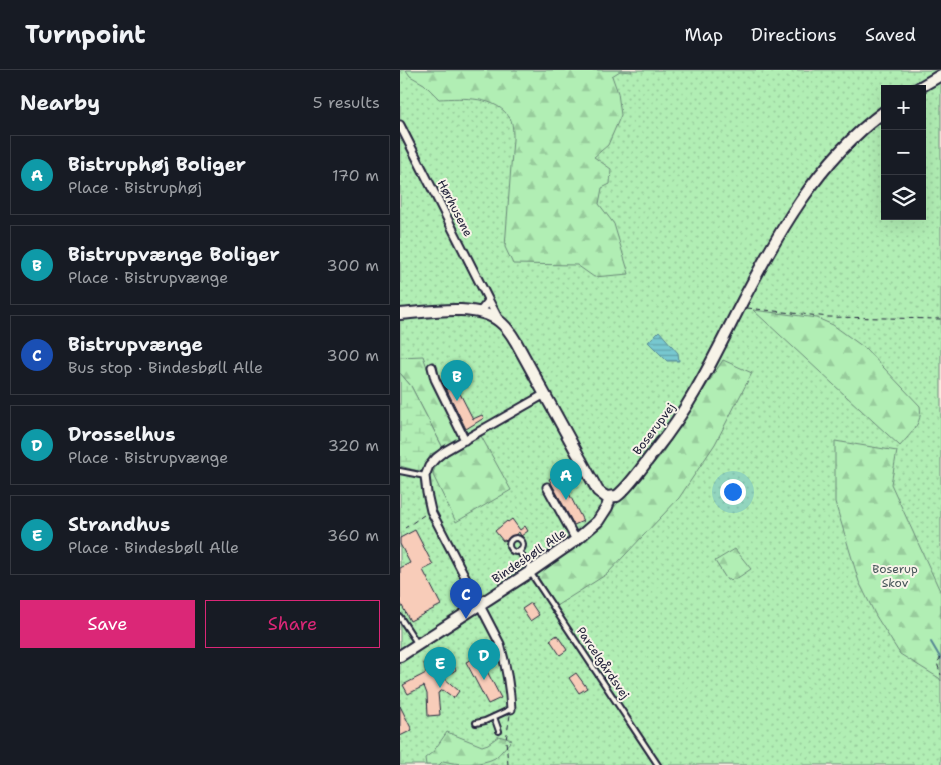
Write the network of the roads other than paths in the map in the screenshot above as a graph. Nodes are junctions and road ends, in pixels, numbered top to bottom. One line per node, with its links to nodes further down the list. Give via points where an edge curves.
1 (941, 75): 2 (street)
2 (924, 85)
3 (881, 115): 15 (street, Boserupvej, via 821,172 794,210 707,373 668,435 620,494)
4 (400, 125): 5 (street, Hørhusene)
5 (489, 301): 6 (street); 8 (street, Hørhusene)
6 (480, 312): 7 (street, via 459,310); 8 (street)
7 (400, 314)
8 (499, 320): 10 (street, via 516,342)
9 (432, 367): 11 (street)
10 (545, 394): 11 (street); 15 (street, via 598,491)
11 (465, 440): 13 (street, via 436,458)
12 (400, 471): 13 (lane)
13 (425, 476): 19 (street, via 432,511)
14 (547, 488): 16 (street)
15 (610, 498): 16 (street, Bindesbøll Alle, via 598,522)
16 (576, 540): 18 (street, Bindesbøll Alle)
17 (519, 551): 18 (lane, Parcelgårdsvej)
18 (531, 571): 19 (street, Bindesbøll Alle); 27 (lane, Parcelgårdsvej)
19 (479, 605): 21 (street, Bindesbøll Alle); 23 (street, via 500,644 510,687)
20 (400, 617): 21 (lane)
21 (418, 645): 22 (street, Bindesbøll Alle)
22 (400, 656)
23 (511, 709): 24 (lane)
24 (494, 717): 25 (lane); 26 (lane)
25 (476, 723)
26 (499, 731)
27 (658, 765)

